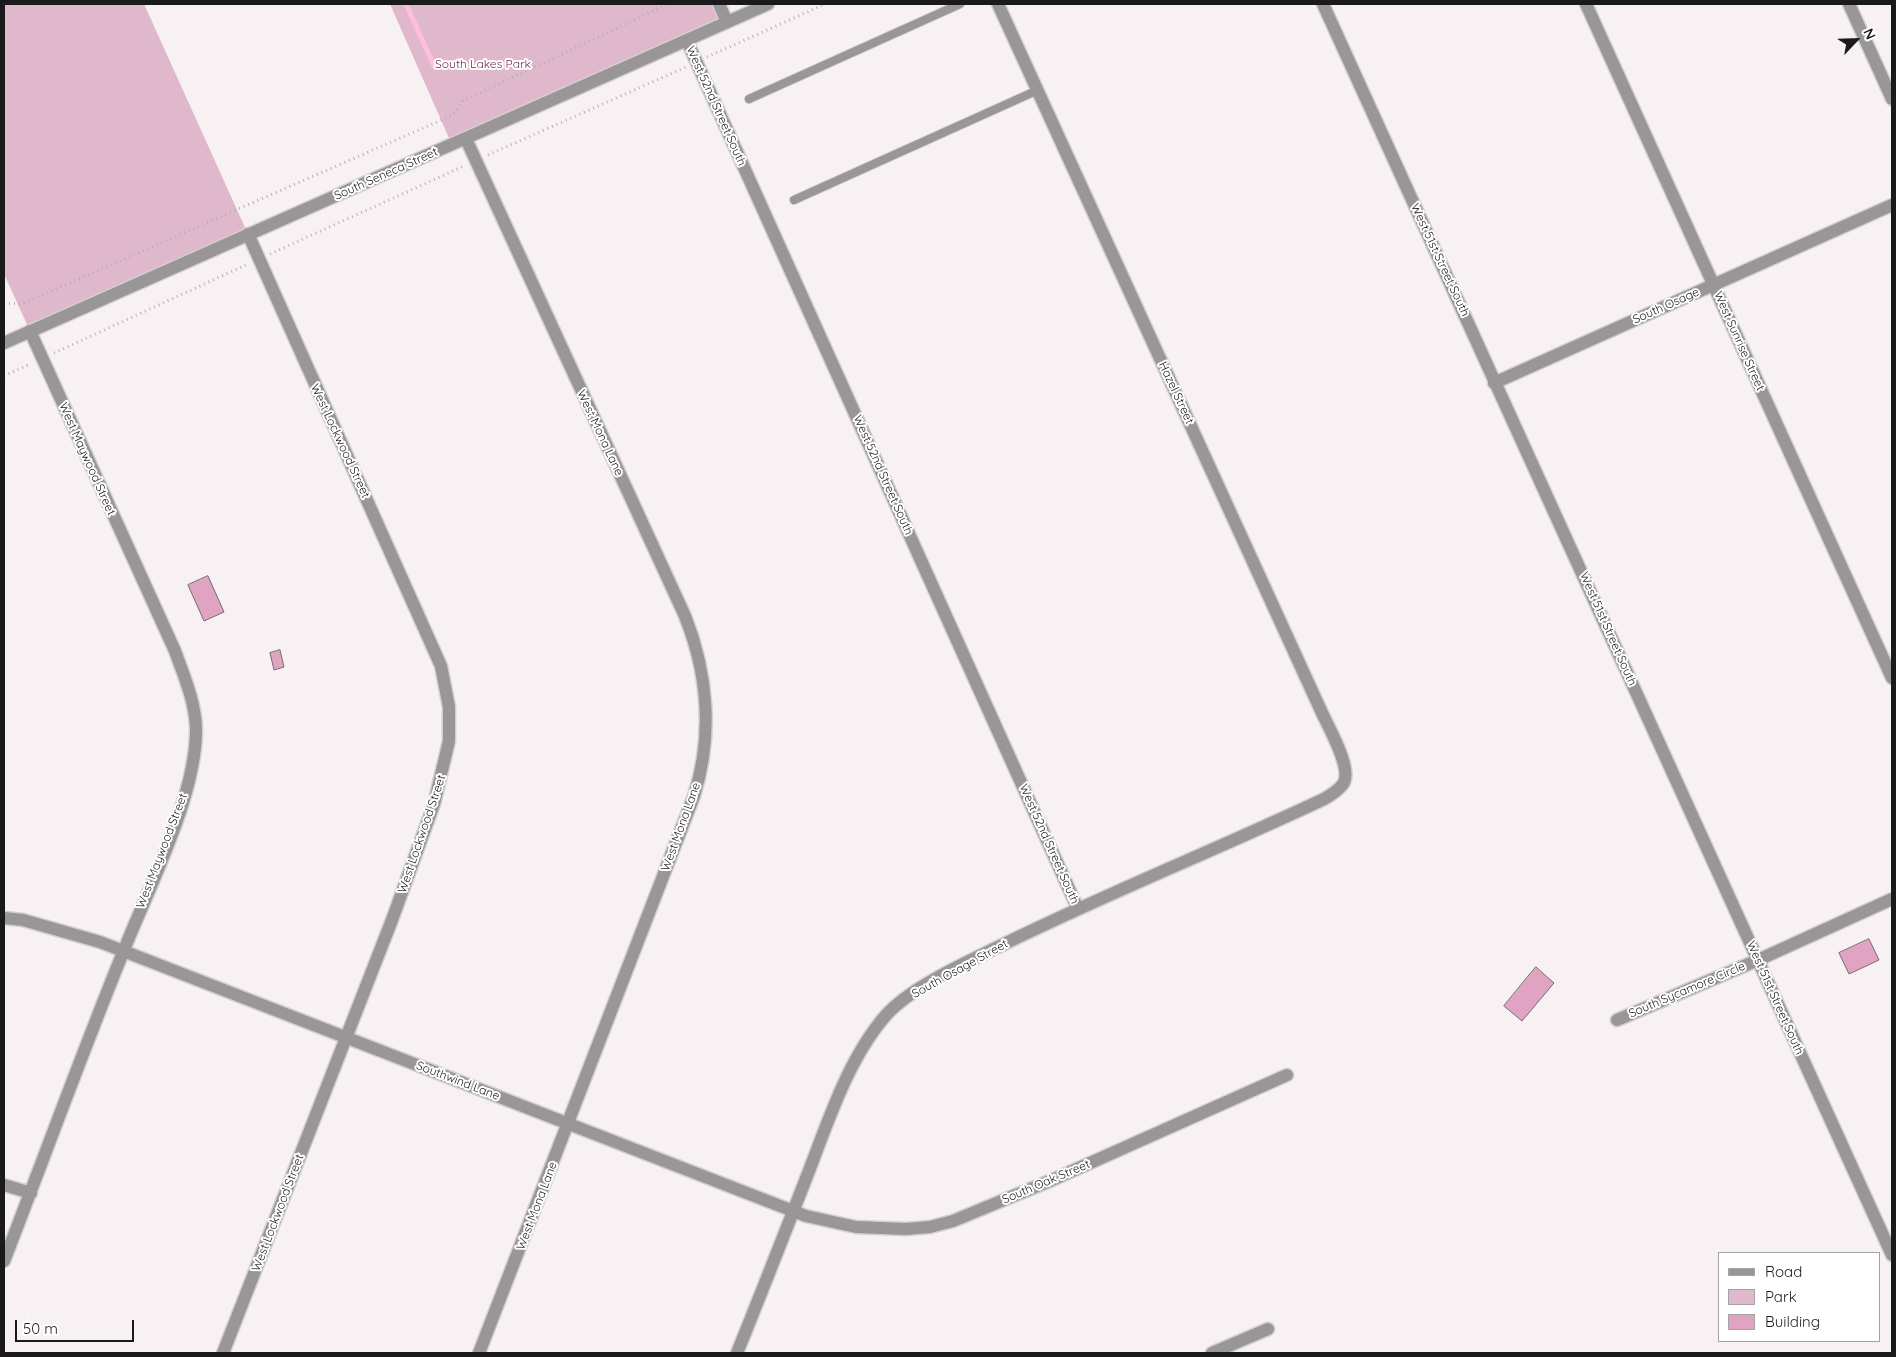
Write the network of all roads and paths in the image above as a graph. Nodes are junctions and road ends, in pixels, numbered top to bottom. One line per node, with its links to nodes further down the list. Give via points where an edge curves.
1 (668, 4): 23 (path, via 463,101 452,115 21,304)
2 (719, 4): 10 (street)
3 (768, 4): 10 (street, South Seneca Street)
4 (825, 4): 12 (path)
5 (960, 4): 14 (lane)
6 (998, 4): 13 (street, Hazel Street)
7 (1323, 4): 28 (street, West 51st Street South)
8 (1586, 4): 22 (street, West Sunrise Street)
9 (1849, 4): 15 (street)
10 (727, 22): 11 (street, South Seneca Street)
11 (687, 41): 12 (street, West 52nd Street South); 16 (street, South Seneca Street)
12 (696, 62): 17 (path); 32 (street, West 52nd Street South)
13 (1038, 90): 18 (lane); 30 (street, Hazel Street, via 1341,755 1346,774)
14 (749, 99)
15 (1892, 99)
16 (466, 138): 17 (street, West Mona Lane); 20 (street, South Seneca Street)
17 (476, 160): 21 (path); 39 (street, West Mona Lane, via 685,616 705,684 705,731 696,789)
18 (794, 200)
19 (1892, 205): 22 (street, South Osage)
20 (248, 234): 21 (street, West Lockwood Street); 24 (street, South Seneca Street)
21 (259, 259): 26 (path); 37 (street, West Lockwood Street, via 441,666 449,707 449,741 434,804)
22 (1714, 284): 28 (street, South Osage); 29 (street, West Sunrise Street)
23 (4, 303)
24 (30, 331): 25 (street, South Seneca Street); 26 (street, West Maywood Street)
25 (4, 343)
26 (42, 358): 27 (path); 34 (street, West Maywood Street, via 174,651 190,694 196,726 193,763 179,812)
27 (4, 376)
28 (1495, 383): 35 (street, West 51st Street South)
29 (1892, 678)
30 (1344, 784): 32 (street, South Osage Street, via 1324,799)
31 (1892, 899): 35 (street, South Sycamore Circle)
32 (1078, 909): 42 (street, South Osage Street, via 961,965 906,998 888,1013 852,1068)
33 (4, 918): 34 (street, Southwind Lane, via 48,927)
34 (123, 951): 37 (street, Southwind Lane); 41 (street, West Maywood Street)
35 (1758, 960): 36 (street, South Sycamore Circle); 43 (street, West 51st Street South)
36 (1617, 1020)
37 (345, 1037): 39 (street, Southwind Lane); 46 (street, West Lockwood Street)
38 (1287, 1074): 42 (street, South Oak Street, via 953,1221 906,1229 856,1227)
39 (569, 1124): 42 (street, Southwind Lane); 47 (street, West Mona Lane)
40 (4, 1185): 41 (street)
41 (30, 1193): 44 (street, West Maywood Street)
42 (793, 1211): 48 (street, South Osage Street)
43 (1892, 1255)
44 (4, 1262)
45 (1268, 1328): 49 (street)
46 (223, 1353)
47 (479, 1353)
48 (738, 1353)
49 (1212, 1353)

